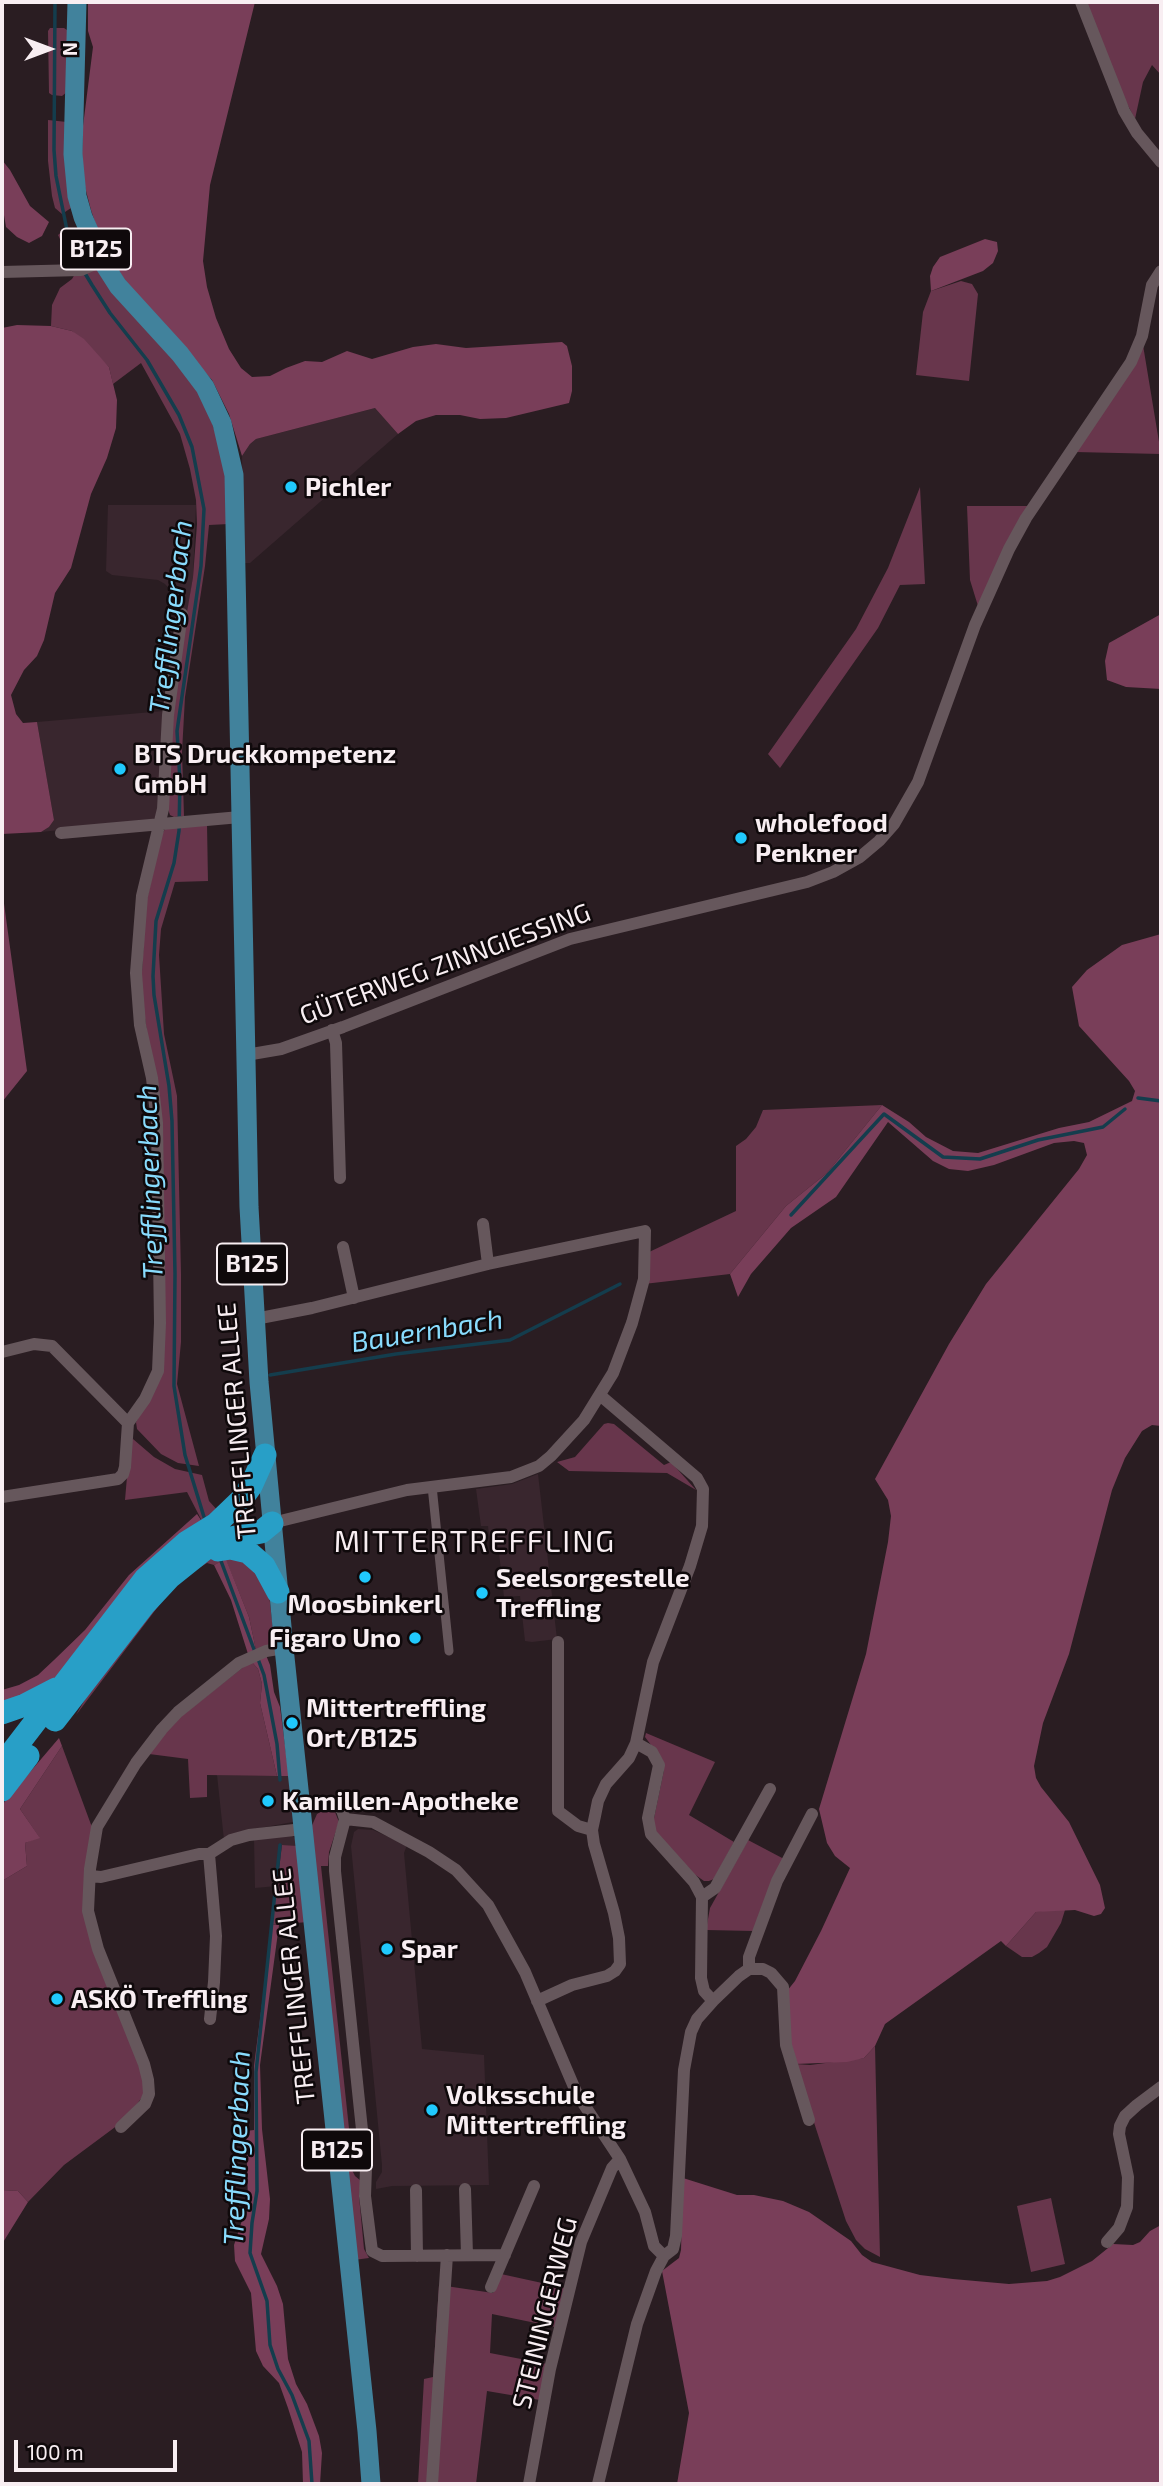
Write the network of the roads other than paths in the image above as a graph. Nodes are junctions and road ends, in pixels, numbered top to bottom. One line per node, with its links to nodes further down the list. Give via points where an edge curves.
1 (77, 2): 4 (main road, B125, via 74,176)
2 (1081, 2): 3 (street, via 1124,111)
3 (1161, 162)
4 (92, 266): 6 (street); 8 (main road, TREFFLINGER ALLEE / B125, via 180,354 205,387 231,455)
5 (1161, 271): 11 (street, GÜTERWEG ZINNGIESSING, via 1152,285 1142,336 1130,362 1009,549 975,625 918,782 879,841 860,857 807,882 569,939)
6 (2, 272)
7 (182, 614): 9 (street, via 169,696)
8 (240, 817): 9 (street); 12 (main road, TREFFLINGER ALLEE / B125)
9 (165, 824): 10 (street); 21 (street, via 138,921 136,973 157,1123 160,1354 153,1384)
10 (61, 833)
11 (332, 1030): 12 (street, GÜTERWEG ZINNGIESSING, via 281,1049); 13 (street)
12 (249, 1054): 18 (main road, TREFFLINGER ALLEE / B125)
13 (340, 1178)
14 (483, 1224): 16 (street)
15 (343, 1247): 17 (street)
16 (488, 1264): 17 (street); 20 (street, via 645,1231 644,1279 623,1348)
17 (354, 1298): 18 (street)
18 (255, 1319): 22 (main road, TREFFLINGER ALLEE / B125)
19 (2, 1352): 21 (street, via 34,1344 52,1346)
20 (601, 1396): 23 (street, via 565,1442 539,1466 511,1477); 34 (street, via 697,1478 704,1505 690,1566 653,1662)
21 (128, 1423): 24 (street, via 125,1466 118,1479)
22 (265, 1455): 25 (main road, TREFFLINGER ALLEE / B125); 26 (highway, via 241,1500)
23 (432, 1486): 25 (street); 31 (street)
24 (2, 1497)
25 (272, 1523): 26 (highway, via 253,1517); 27 (highway, via 261,1532 218,1543); 28 (main road, TREFFLINGER ALLEE / B125)
26 (216, 1524): 32 (highway, via 187,1542 145,1579)
27 (191, 1559): 28 (highway, via 232,1548 248,1552 264,1566); 37 (highway, via 144,1605)
28 (278, 1592): 30 (main road, TREFFLINGER ALLEE / B125)
29 (558, 1642): 42 (street, via 558,1811 578,1826)
30 (275, 1649): 38 (main road, TREFFLINGER ALLEE / B125); 44 (street, via 230,1668 178,1713 144,1753 97,1827)
31 (449, 1651)
32 (62, 1686): 33 (highway); 35 (highway)
33 (2, 1713)
34 (636, 1743): 42 (street, via 606,1784); 45 (street, via 652,1752 659,1765 648,1818 652,1834)
35 (2, 1765)
36 (771, 1789): 45 (street, via 715,1888)
37 (2, 1790)
38 (301, 1805): 40 (street, via 334,1803); 41 (main road, TREFFLINGER ALLEE / B125)
39 (812, 1814): 46 (street, via 777,1881 749,1957)
40 (345, 1819): 47 (street, via 383,1826 466,1880 499,1922); 61 (street, via 335,1871 370,2246 376,2255)
41 (303, 1829): 43 (street, via 241,1837); 64 (main road, TREFFLINGER ALLEE / B125)
42 (592, 1829): 47 (street, via 617,1926 620,1964 607,1976)
43 (209, 1854): 44 (street); 49 (street, via 216,1936)
44 (90, 1877): 52 (street, via 88,1911 93,1931 148,2080 145,2104)
45 (702, 1897): 48 (street, via 701,1978)
46 (749, 1969): 48 (street); 51 (street, via 765,1970 783,1987 786,2045)
47 (537, 2001): 53 (street, via 579,2098)
48 (713, 2001): 62 (street, via 697,2019 686,2056 679,2215 673,2249)
49 (210, 2019)
50 (1161, 2087): 57 (street, via 1125,2116 1120,2126 1128,2177 1127,2207)
51 (809, 2120)
52 (121, 2127)
53 (620, 2159): 62 (street, via 645,2212 654,2246); 66 (street, STEININGERWEG, via 581,2242 550,2369)
54 (534, 2186): 60 (street)
55 (465, 2189): 59 (street)
56 (416, 2190): 61 (street)
57 (1107, 2242)
58 (447, 2255): 59 (street); 61 (street); 65 (street)
59 (467, 2255): 60 (street)
60 (505, 2255): 63 (street)
61 (417, 2256)
62 (664, 2256): 67 (street, via 637,2324)
63 (491, 2287)
64 (371, 2484)
65 (432, 2484)
66 (529, 2484)
67 (598, 2484)

